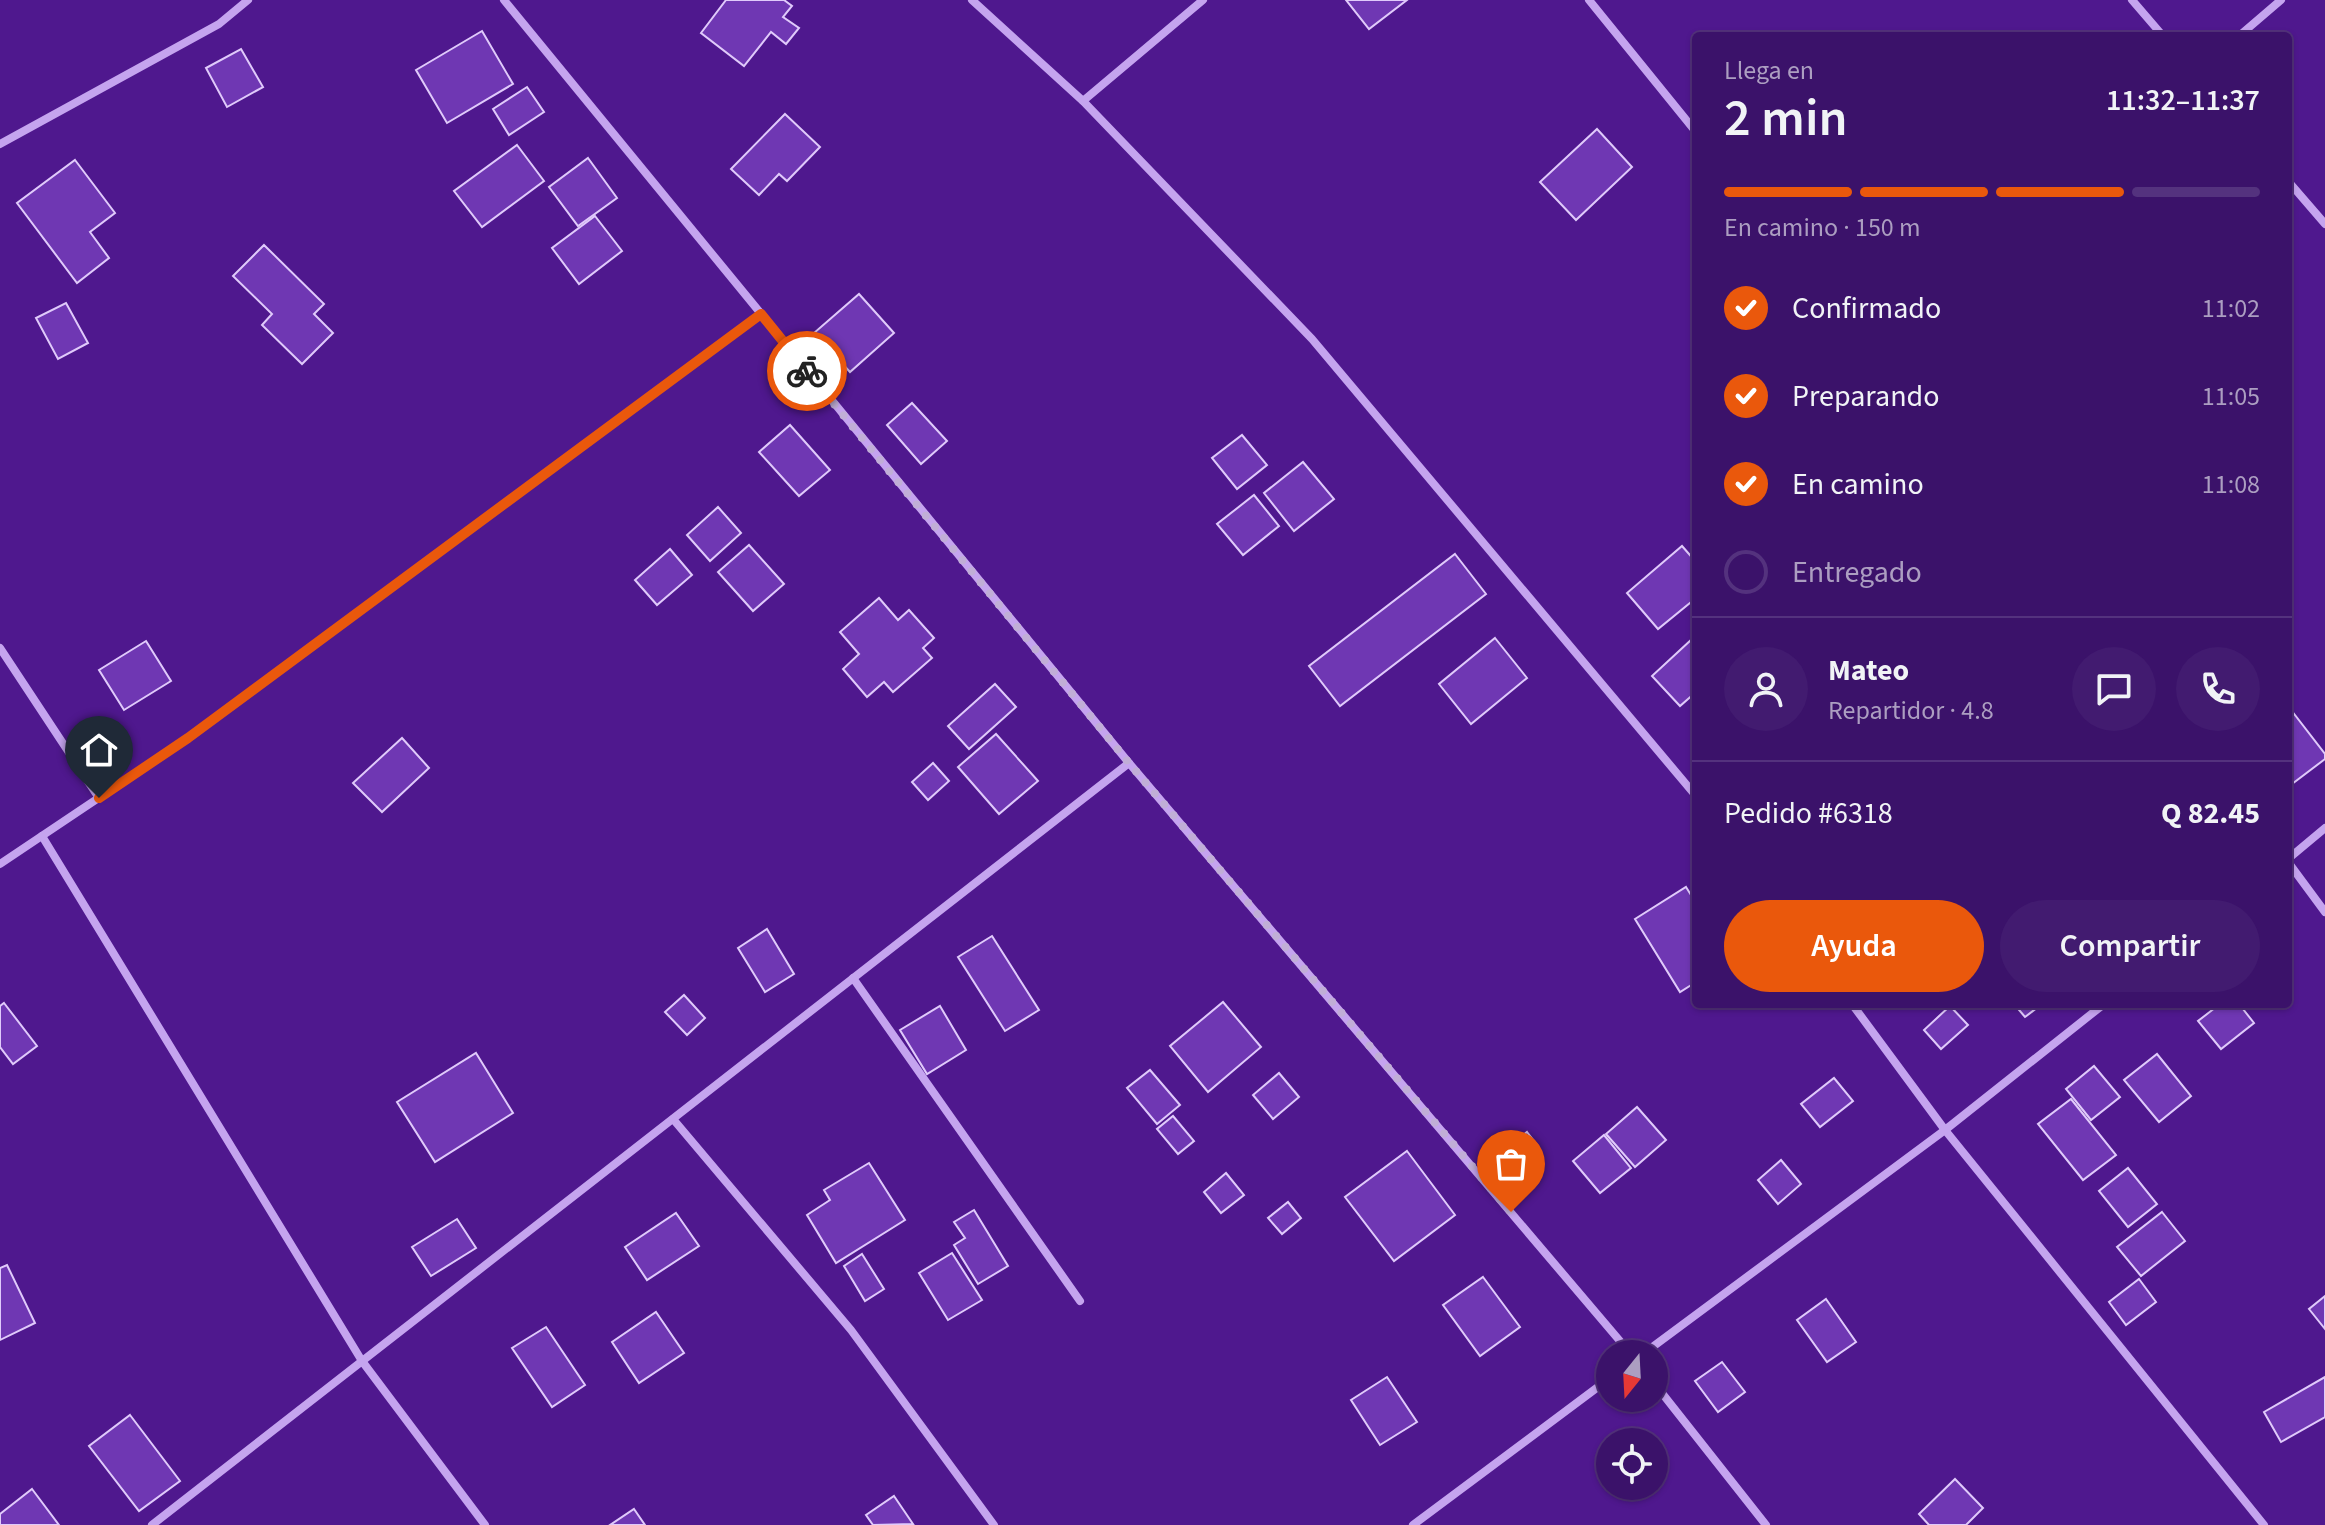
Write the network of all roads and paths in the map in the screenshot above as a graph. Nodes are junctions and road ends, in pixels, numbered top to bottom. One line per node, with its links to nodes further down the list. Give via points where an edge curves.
1 (248, 0): 12 (street, via 219,24)
2 (504, 0): 15 (street)
3 (972, 0): 10 (street)
4 (1203, 0): 10 (street)
5 (1589, 0): 11 (street)
6 (2132, 0): 8 (street)
7 (2281, 0): 9 (street)
8 (2160, 32)
9 (2244, 32)
10 (1083, 101): 18 (street, via 1312,339)
11 (1692, 127)
12 (0, 144)
13 (2292, 186): 14 (street)
14 (2325, 224)
15 (761, 314): 17 (street); 19 (street, via 188,738)
16 (0, 648): 19 (street)
17 (1129, 763): 26 (street); 32 (street)
18 (1692, 791)
19 (99, 798): 21 (street)
20 (2325, 828): 22 (street)
21 (42, 836): 23 (street); 34 (street)
22 (2292, 857)
23 (0, 864)
24 (2292, 866): 25 (street)
25 (2325, 912)
26 (853, 978): 29 (street); 31 (street)
27 (1855, 1008): 30 (street)
28 (2099, 1008): 30 (street)
29 (673, 1119): 34 (street); 39 (street, via 851,1330)
30 (1945, 1130): 33 (street); 42 (street)
31 (1080, 1301)
32 (1619, 1340)
33 (1662, 1340)
34 (362, 1361): 37 (street); 38 (street)
35 (1596, 1388): 40 (street)
36 (1668, 1401): 41 (street)
37 (152, 1525)
38 (485, 1525)
39 (994, 1525)
40 (1413, 1525)
41 (1766, 1525)
42 (2264, 1525)

